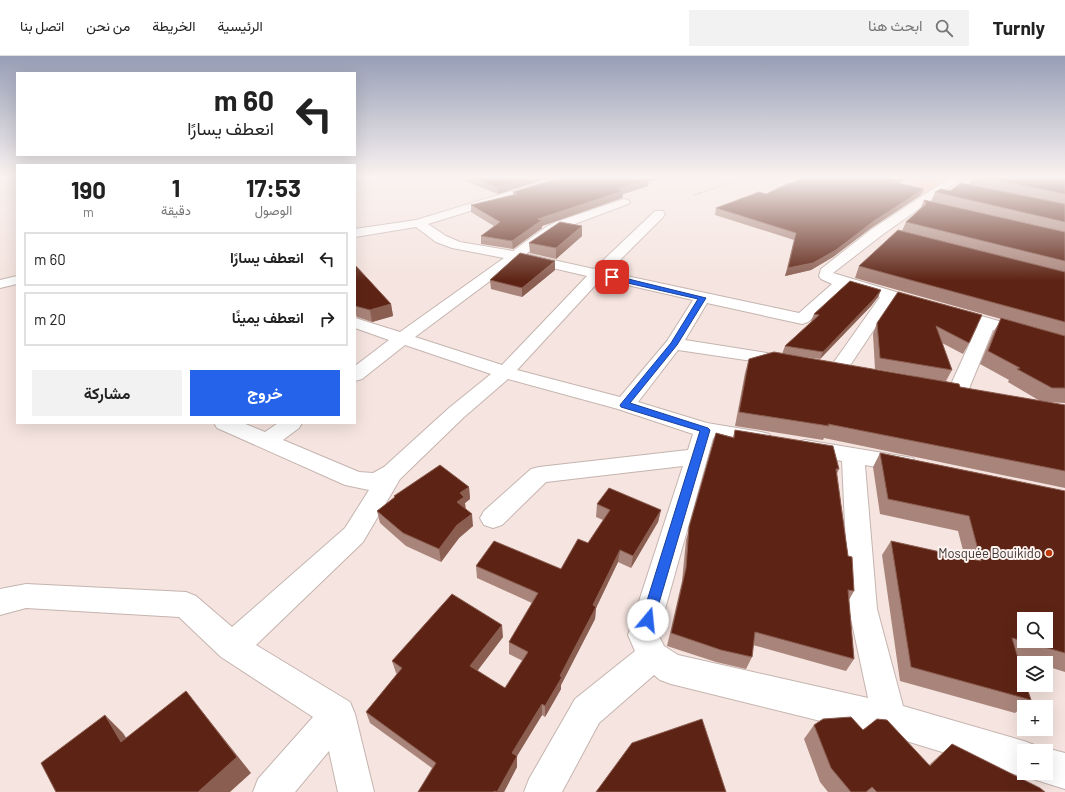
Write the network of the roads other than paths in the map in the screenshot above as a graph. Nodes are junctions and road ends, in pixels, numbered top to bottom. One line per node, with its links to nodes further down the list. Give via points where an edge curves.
1 (453, 212): 5 (street)
2 (594, 212): 9 (street, via 560,224)
3 (908, 212): 6 (street)
4 (658, 214): 10 (street)
5 (418, 223): 7 (street); 9 (street, via 441,239 457,245)
6 (877, 232): 8 (street); 12 (street, via 826,272 826,276)
7 (356, 233)
8 (892, 236)
9 (517, 256): 10 (street); 18 (street)
10 (597, 274): 15 (street); 23 (street)
11 (16, 280): 13 (street)
12 (843, 282): 14 (street); 15 (street, via 802,319)
13 (0, 284)
14 (889, 295): 16 (street); 22 (street)
15 (702, 298): 19 (street)
16 (987, 323): 20 (street); 25 (street)
17 (356, 324): 18 (street)
18 (401, 338): 23 (street); 24 (street)
19 (674, 344): 21 (street); 26 (street)
20 (1065, 345)
21 (800, 363)
22 (838, 369)
23 (504, 372): 26 (street); 34 (street)
24 (356, 374)
25 (958, 391)
26 (624, 405): 29 (street)
27 (226, 424): 30 (street)
28 (291, 424): 30 (street)
29 (705, 430): 31 (street); 32 (street)
30 (268, 441): 34 (street, via 364,482 372,482)
31 (853, 455): 33 (street); 40 (street, via 863,609)
32 (696, 457): 35 (street, via 539,475); 38 (street, via 643,635)
33 (931, 470)
34 (392, 473): 37 (street, via 354,535)
35 (493, 518)
36 (0, 602): 37 (street, via 26,596 186,605)
37 (232, 647): 39 (street)
38 (653, 656): 40 (street, via 671,669); 46 (street, via 587,711)
39 (338, 714): 44 (street); 45 (street)
40 (890, 719): 41 (street)
41 (1017, 757)
42 (1053, 768): 43 (street)
43 (1065, 771)
44 (271, 792)
45 (356, 792)
46 (542, 792)

